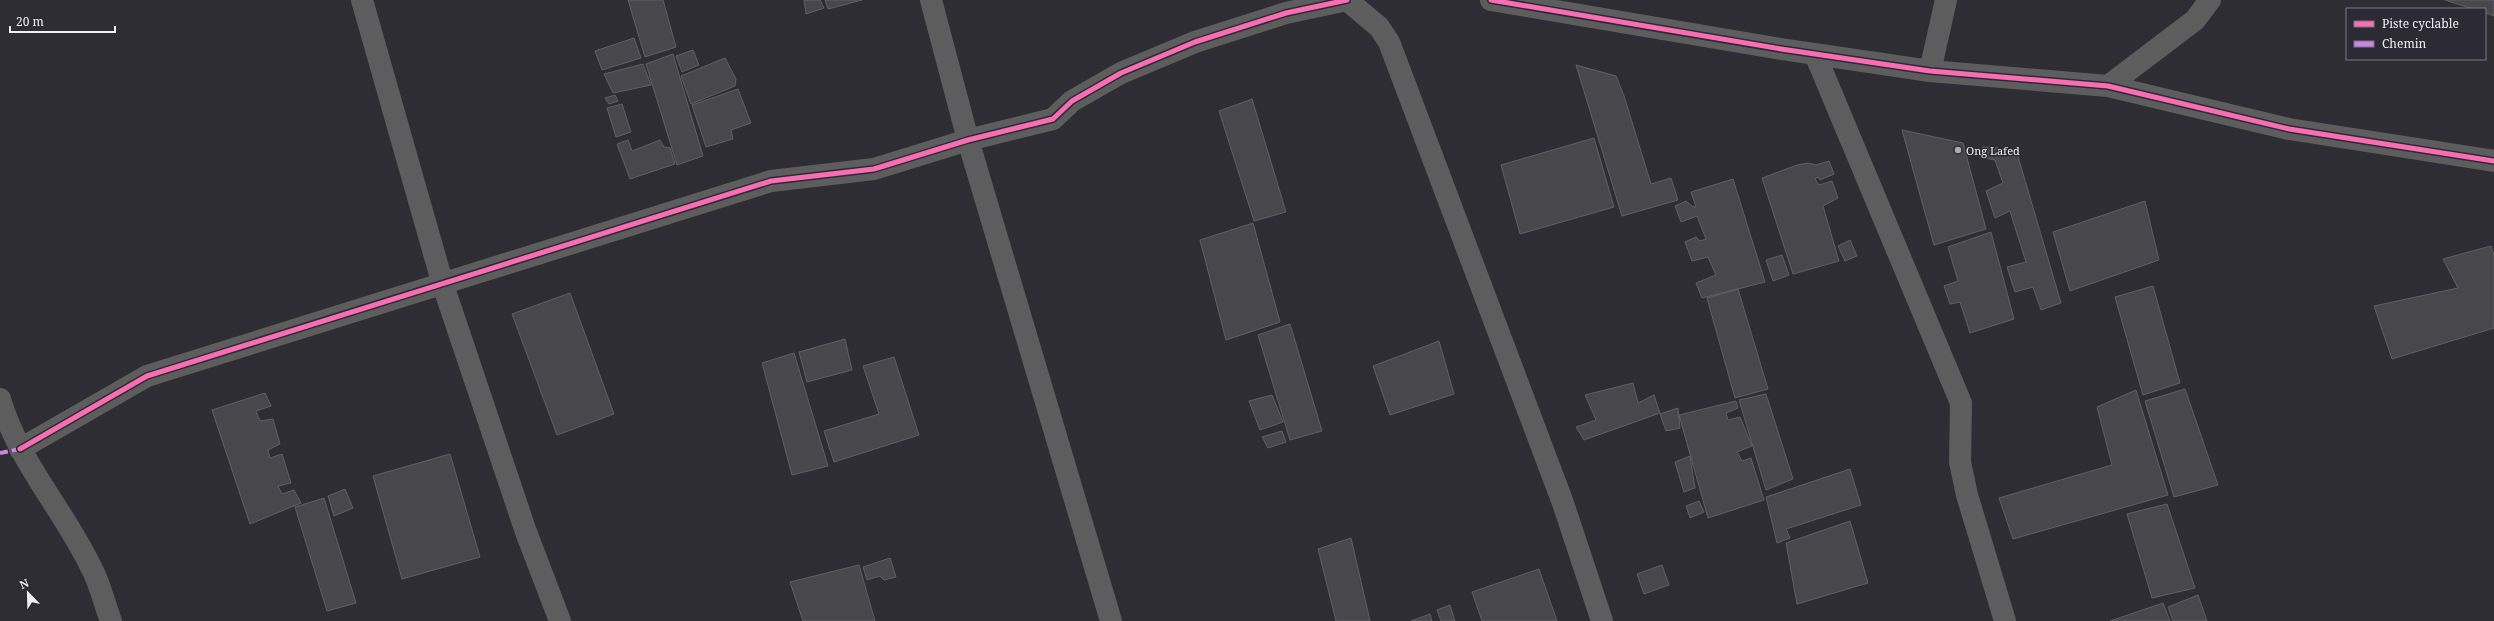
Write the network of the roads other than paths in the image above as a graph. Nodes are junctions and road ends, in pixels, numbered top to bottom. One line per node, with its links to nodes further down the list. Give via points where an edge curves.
1 (362, 0): 12 (street)
2 (931, 0): 10 (street)
3 (1347, 0): 10 (street, via 1286,13 1195,42 1121,73 1072,101 1052,119); 18 (street, via 1379,27 1389,42 1563,503)
4 (1491, 0): 7 (street)
5 (1946, 0): 8 (street)
6 (2210, 0): 9 (street, via 2195,20)
7 (1815, 54): 8 (street); 19 (street, via 1960,403 1960,462 1967,495)
8 (1930, 71): 9 (street)
9 (2108, 86): 11 (street, via 2289,129)
10 (968, 140): 12 (street, via 874,168 771,181); 17 (street)
11 (2494, 161)
12 (443, 285): 14 (street, via 147,376); 16 (street, via 526,532)
13 (0, 399): 14 (street, via 8,426)
14 (20, 449): 15 (street, via 92,567)
15 (111, 621)
16 (560, 621)
17 (1111, 621)
18 (1602, 621)
19 (2005, 621)

